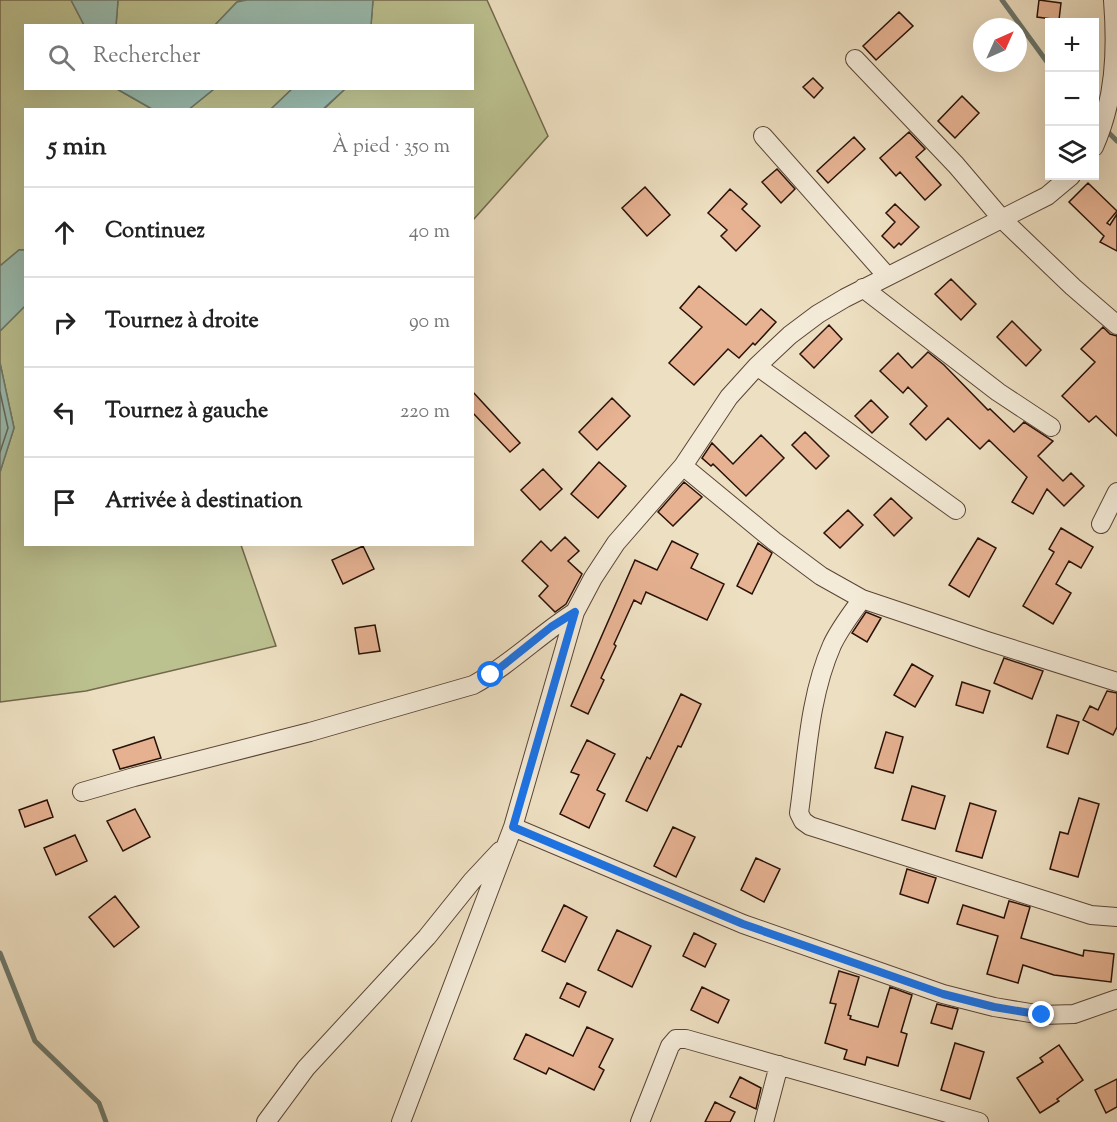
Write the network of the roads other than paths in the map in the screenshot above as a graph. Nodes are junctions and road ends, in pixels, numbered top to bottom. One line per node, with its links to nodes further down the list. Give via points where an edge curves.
1 (1113, 0): 2 (street)
2 (1117, 31): 5 (street, via 1108,111)
3 (855, 59): 7 (street)
4 (763, 136): 8 (street)
5 (1099, 136)
6 (1066, 180): 7 (street, via 1047,196)
7 (1002, 219): 8 (street); 10 (street)
8 (887, 276): 9 (street)
9 (863, 288): 11 (street, via 818,314); 12 (street)
10 (1117, 325)
11 (757, 366): 13 (street, via 729,397); 15 (street)
12 (1051, 427)
13 (683, 466): 17 (street, via 783,548); 18 (street, via 616,543)
14 (1117, 492): 16 (street)
15 (956, 510)
16 (1101, 524)
17 (862, 599): 19 (street); 23 (street, via 832,645 816,690 799,813 803,821 1092,915)
18 (575, 612): 20 (street, via 473,685); 21 (street)
19 (1117, 682)
20 (82, 792)
21 (513, 827): 22 (street); 24 (street, via 743,924 943,994 1042,1015 1074,1014)
22 (506, 846): 26 (street, via 306,1068); 27 (street)
23 (1117, 917)
24 (1117, 999)
25 (779, 1065): 28 (street, via 676,1039); 29 (street); 30 (street)
26 (266, 1122)
27 (400, 1122)
28 (640, 1122)
29 (764, 1122)
30 (979, 1122)

